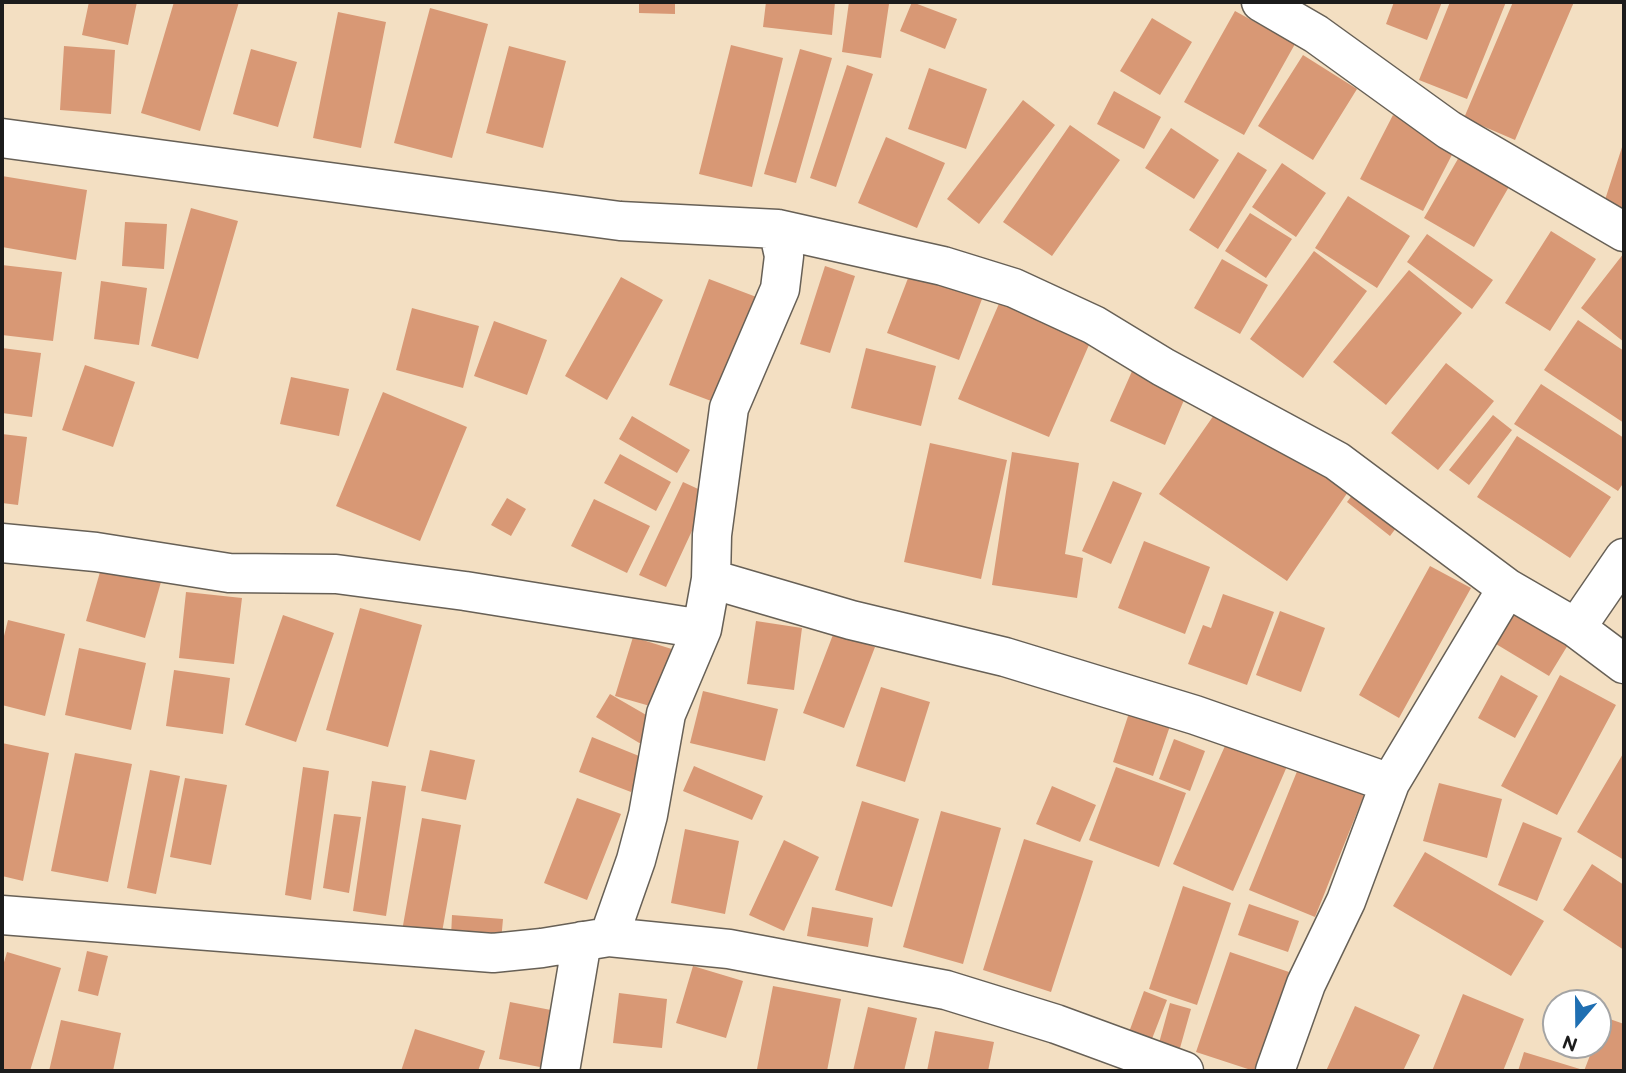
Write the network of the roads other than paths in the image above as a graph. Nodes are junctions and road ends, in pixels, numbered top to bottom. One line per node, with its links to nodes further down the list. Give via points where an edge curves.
1 (1261, 2): 4 (street, via 1316,34 1449,130)
2 (2, 138): 3 (street, via 620,221)
3 (778, 229): 7 (street, via 784,257 780,289 729,408 712,535); 8 (street, via 943,265 1014,288 1094,325 1337,461)
4 (1624, 232)
5 (2, 543): 10 (street, via 229,573 336,574)
6 (1624, 558): 9 (street)
7 (711, 579): 10 (street); 12 (street, via 851,620 1005,657 1195,715)
8 (1507, 588): 9 (street); 12 (street)
9 (1576, 628): 11 (street)
10 (702, 629): 14 (street, via 666,714 636,860)
11 (1624, 664)
12 (1390, 783): 17 (street)
13 (2, 915): 14 (street, via 493,953)
14 (596, 939): 15 (street); 16 (street, via 729,949 946,990)
15 (561, 1071)
16 (1184, 1071)
17 (1275, 1071)

